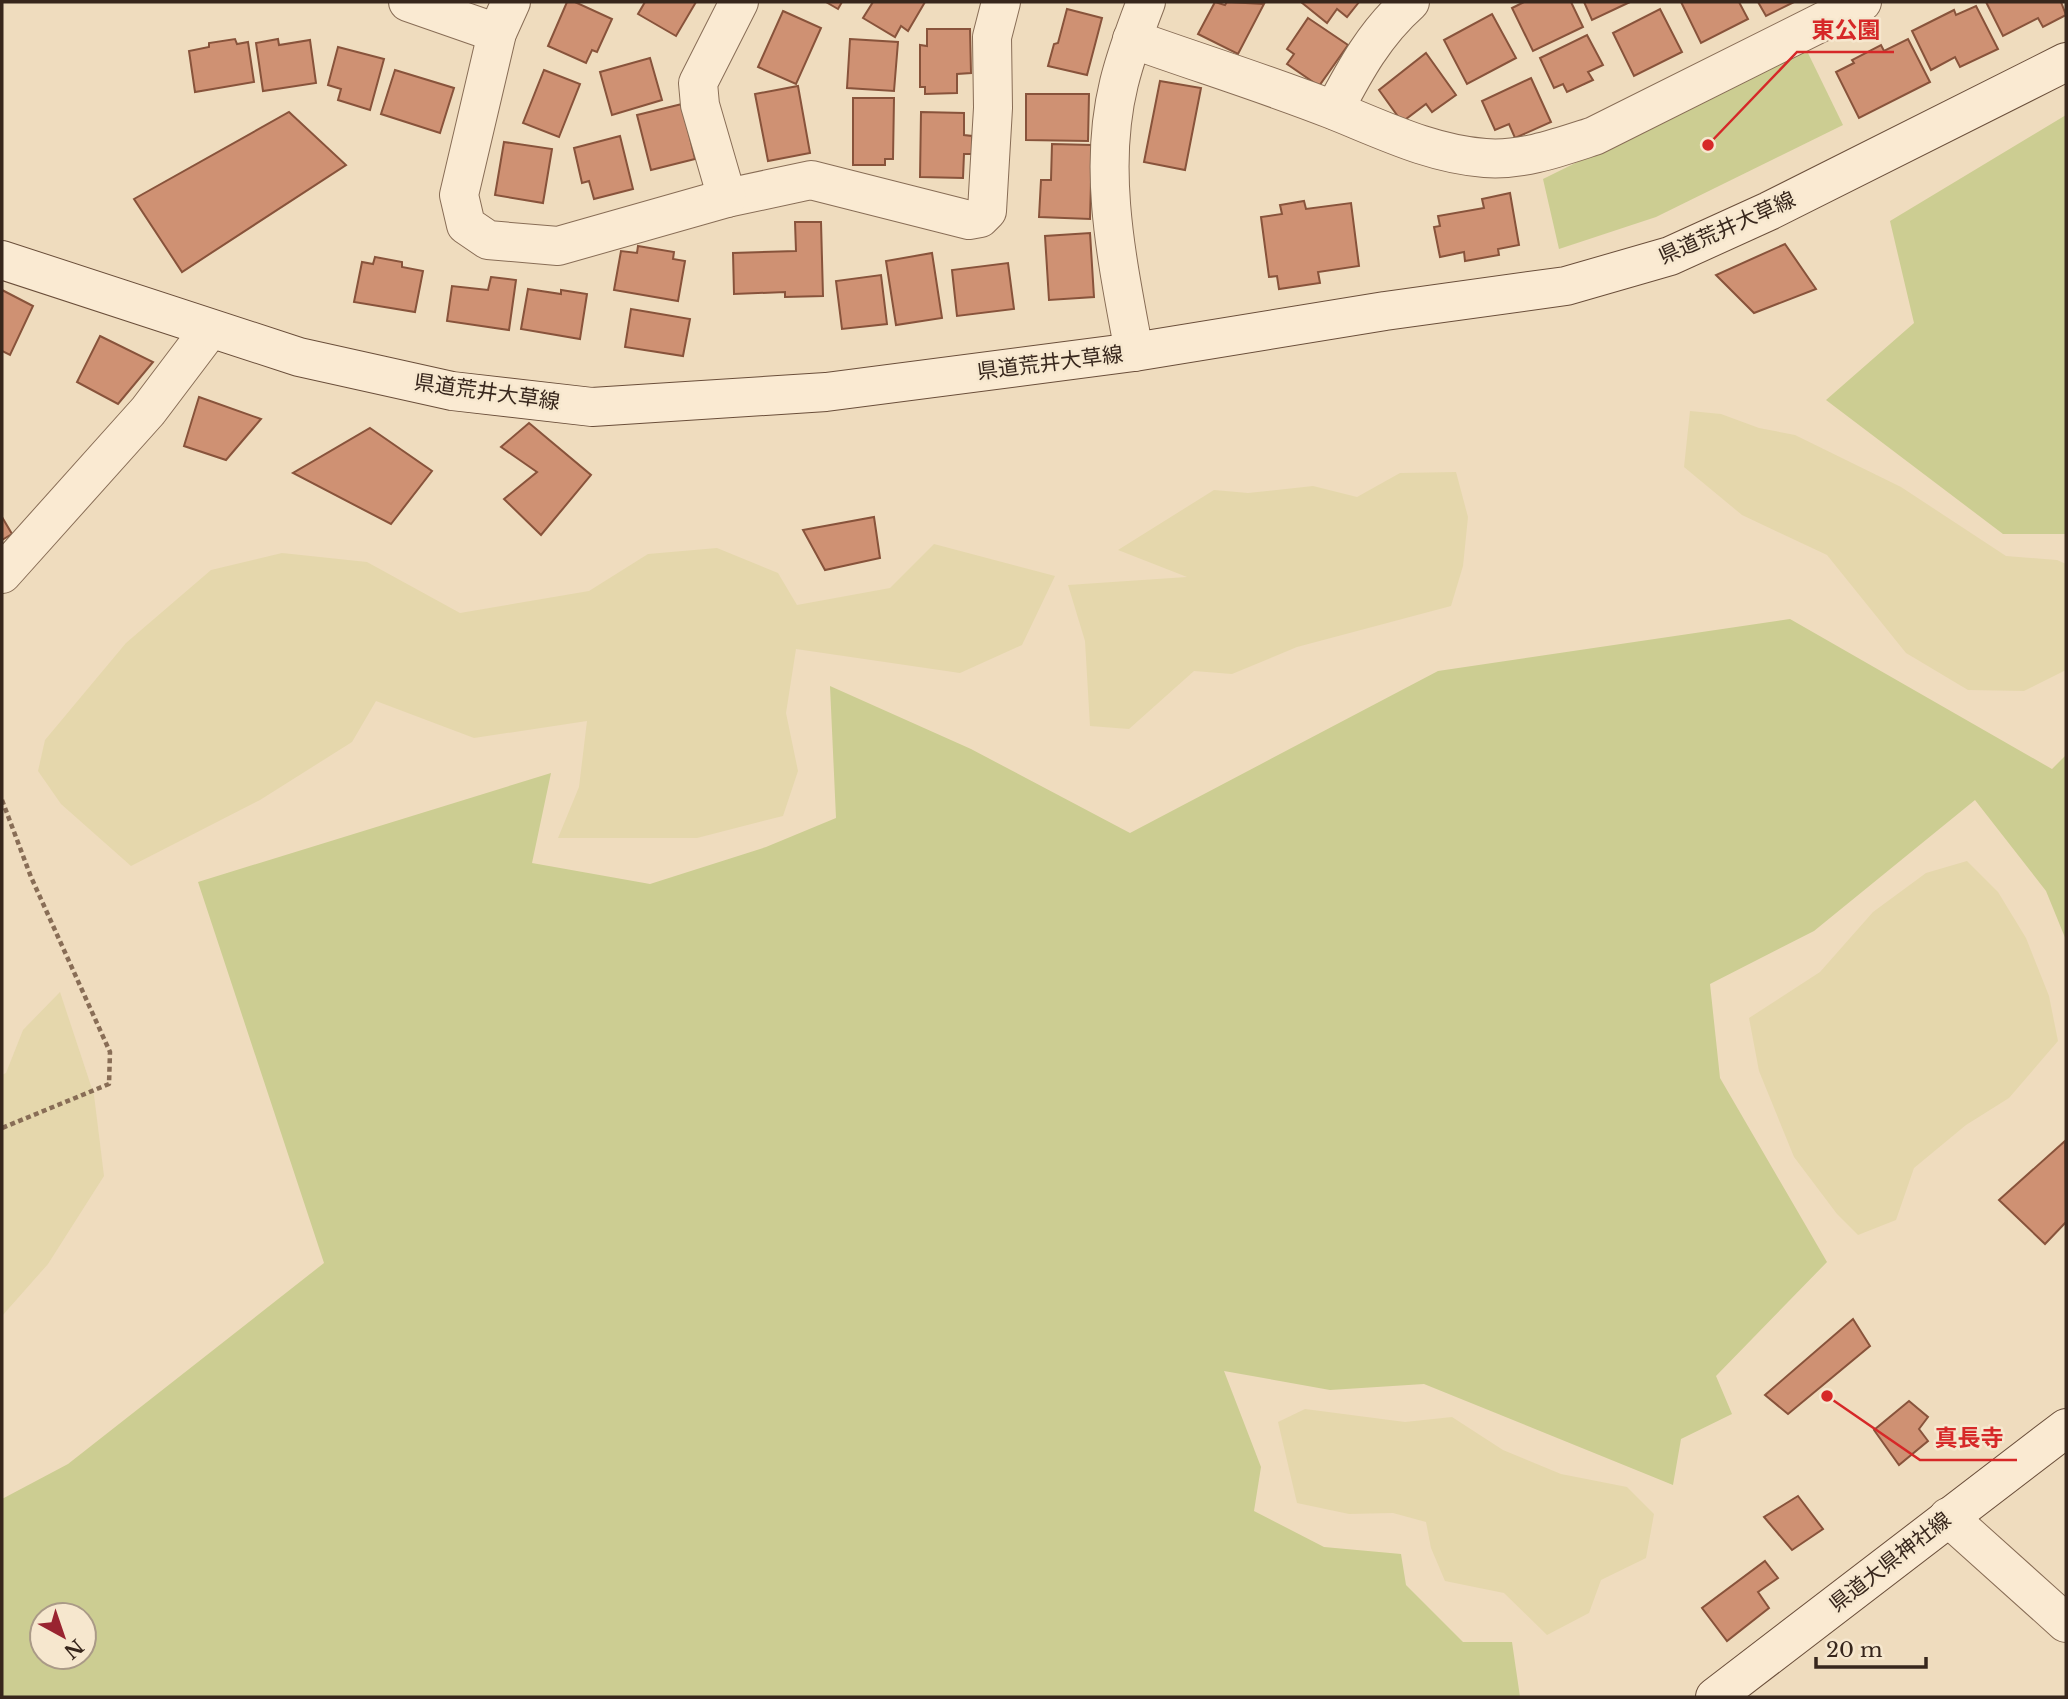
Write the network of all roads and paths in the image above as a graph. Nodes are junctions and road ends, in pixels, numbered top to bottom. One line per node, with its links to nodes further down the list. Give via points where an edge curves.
1 (408, 2): 7 (street)
2 (738, 2): 11 (street, via 698,83)
3 (1001, 2): 11 (street, via 992,37 987,211 980,218 969,220 811,180)
4 (1146, 2): 8 (street)
5 (1410, 2): 10 (street, via 1359,60)
6 (1862, 2): 10 (street, via 1594,136 1533,153 1488,159 1462,155 1377,130)
7 (504, 17): 11 (street, via 459,195 466,225 488,240 558,246)
8 (1132, 39): 10 (street); 14 (street, via 1119,85 1110,170 1113,235)
9 (2066, 62): 14 (street, 県道荒井大草線, via 1670,257 1566,286)
10 (1334, 110)
11 (727, 198)
12 (2, 260): 13 (street, 県道荒井大草線)
13 (210, 329): 14 (street, 県道荒井大草線, via 299,357 452,390 592,407 826,392); 15 (street, via 148,411)
14 (1134, 352)
15 (2, 574)
16 (2, 800): 17 (path, via 31,877 110,1052 109,1084)
17 (2, 1128)
18 (2066, 1428): 19 (street, 県道大県神社線)
19 (1948, 1517): 20 (street); 21 (street, 県道大県神社線)
20 (2066, 1623)
21 (1715, 1697)

